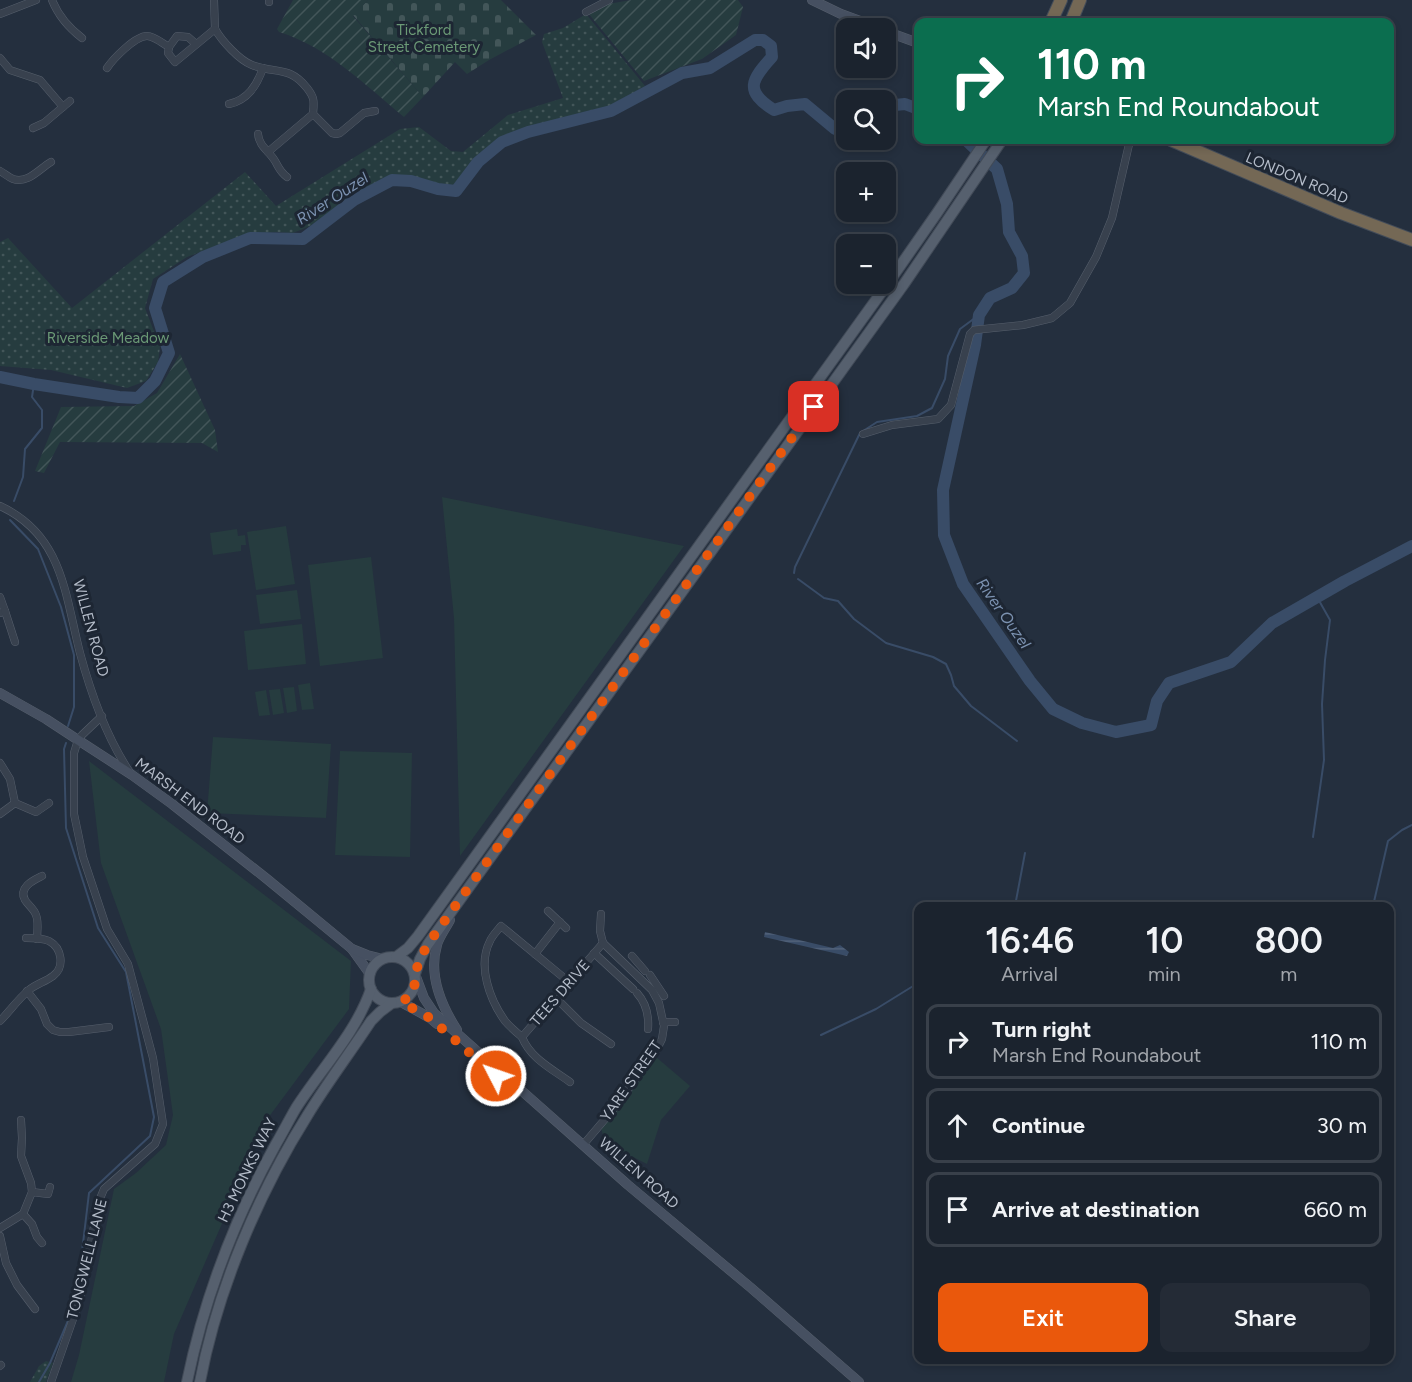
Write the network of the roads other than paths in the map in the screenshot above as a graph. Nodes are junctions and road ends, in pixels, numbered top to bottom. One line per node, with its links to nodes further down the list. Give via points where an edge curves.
1 (36, 0): 9 (street)
2 (52, 0): 15 (street, via 57,12)
3 (214, 0): 13 (street)
4 (608, 0): 8 (street)
5 (812, 0): 10 (street)
6 (1061, 0): 11 (highway)
7 (1080, 0): 12 (highway)
8 (586, 12)
9 (0, 14)
10 (852, 18)
11 (1053, 18)
12 (1073, 18)
13 (215, 29): 17 (street); 21 (street, via 242,60)
14 (896, 35): 16 (street)
15 (82, 38)
16 (914, 42)
17 (196, 44): 18 (street, via 188,37 177,36); 18 (street, via 175,62)
18 (169, 47): 20 (street, via 150,36 138,38)
19 (0, 58): 24 (street, via 10,70 40,80)
20 (107, 68)
21 (263, 68): 23 (street, via 255,87 244,98); 26 (street, via 300,79 312,93)
22 (70, 101): 24 (street)
23 (229, 104)
24 (63, 107): 27 (street)
25 (375, 111): 26 (street, via 364,113 336,134)
26 (313, 114): 33 (street)
27 (33, 128)
28 (258, 134): 33 (street, via 259,142)
29 (983, 144): 64 (main road, via 418,936)
30 (999, 144): 52 (main road, via 897,293)
31 (1129, 144): 38 (street, via 1112,218 1070,303 1052,318 974,330 951,405 938,419 892,424)
32 (1181, 144): 37 (highway, LONDON ROAD)
33 (268, 152): 36 (street)
34 (51, 162): 35 (street, via 29,178 13,179)
35 (0, 171)
36 (287, 177)
37 (1412, 240)
38 (862, 434)
39 (0, 506): 44 (street, WILLEN ROAD, via 34,531 60,570 80,653)
40 (0, 597): 41 (street)
41 (2, 612): 42 (street)
42 (15, 642)
43 (0, 693): 45 (street, MARSH END ROAD)
44 (102, 716): 45 (street); 47 (street, WILLEN ROAD)
45 (78, 740): 47 (street, MARSH END ROAD); 99 (street, TONGWELL LANE, via 74,753 74,814 83,857 107,929 128,964 153,1058 163,1124 155,1144 104,1189 80,1299)
46 (0, 763): 48 (street, via 10,779)
47 (132, 775): 60 (street, MARSH END ROAD)
48 (15, 803): 49 (street, via 36,812); 50 (street)
49 (49, 803)
50 (0, 814)
51 (42, 876): 58 (street, via 22,886 25,900 37,917)
52 (465, 892): 69 (main road, via 428,944); 86 (street, via 437,943 434,960 441,1004)
53 (548, 911): 55 (street)
54 (601, 914): 59 (street)
55 (560, 922): 56 (street); 62 (street)
56 (566, 928)
57 (26, 938): 58 (street)
58 (37, 939): 73 (street, via 57,947 60,968)
59 (603, 943): 61 (street, TEES DRIVE); 67 (street, YARE STREET)
60 (351, 949): 65 (street, MARSH END ROAD); 68 (street, MARSH END ROAD)
61 (594, 953): 70 (street, TEES DRIVE); 74 (street, TEES DRIVE)
62 (535, 954): 70 (street); 85 (street, via 501,926 490,940 485,956 487,983 500,1013)
63 (632, 956): 66 (street, YARE STREET)
64 (396, 957): 65 (main road); 69 (main road, via 409,963)
65 (383, 958): 68 (main road)
66 (639, 964): 67 (street); 71 (street, YARE STREET)
67 (633, 971): 71 (street, YARE STREET)
68 (370, 974): 72 (main road)
69 (415, 974): 77 (main road, via 411,994); 86 (street, WILLEN ROAD, via 434,1013)
70 (569, 982): 76 (street, TEES DRIVE)
71 (655, 987): 75 (street, YARE STREET); 78 (street, YARE STREET)
72 (371, 989): 77 (main road, via 379,999); 100 (main road, H3 MONKS WAY, via 361,1013 296,1108 256,1179 212,1292)
73 (27, 991): 80 (street); 83 (street, via 52,1030)
74 (635, 991): 79 (street, YARE STREET)
75 (664, 996)
76 (556, 998): 85 (street, TEES DRIVE); 87 (street, via 581,1023)
77 (396, 1003): 101 (main road, H3 MONKS WAY, via 371,1021 306,1116 268,1186 219,1307); 102 (street, WILLEN ROAD, via 430,1018 594,1162)
78 (661, 1011): 79 (street); 81 (street, YARE STREET)
79 (647, 1013): 84 (street, YARE STREET)
80 (0, 1022)
81 (663, 1022): 82 (street); 90 (street, YARE STREET, via 657,1048)
82 (675, 1022)
83 (109, 1028)
84 (648, 1029)
85 (522, 1037): 88 (street, TEES DRIVE, via 532,1054)
86 (463, 1039): 90 (street, WILLEN ROAD)
87 (611, 1044)
88 (570, 1082)
89 (21, 1120): 91 (street, via 21,1156)
90 (583, 1145): 102 (street, WILLEN ROAD)
91 (32, 1192): 92 (street, via 49,1190); 93 (street)
92 (58, 1197)
93 (23, 1214): 94 (street); 96 (street)
94 (0, 1228)
95 (0, 1236): 97 (street)
96 (42, 1242)
97 (3, 1264): 98 (street)
98 (35, 1309)
99 (51, 1382)
100 (187, 1382)
101 (200, 1382)
102 (858, 1382)

